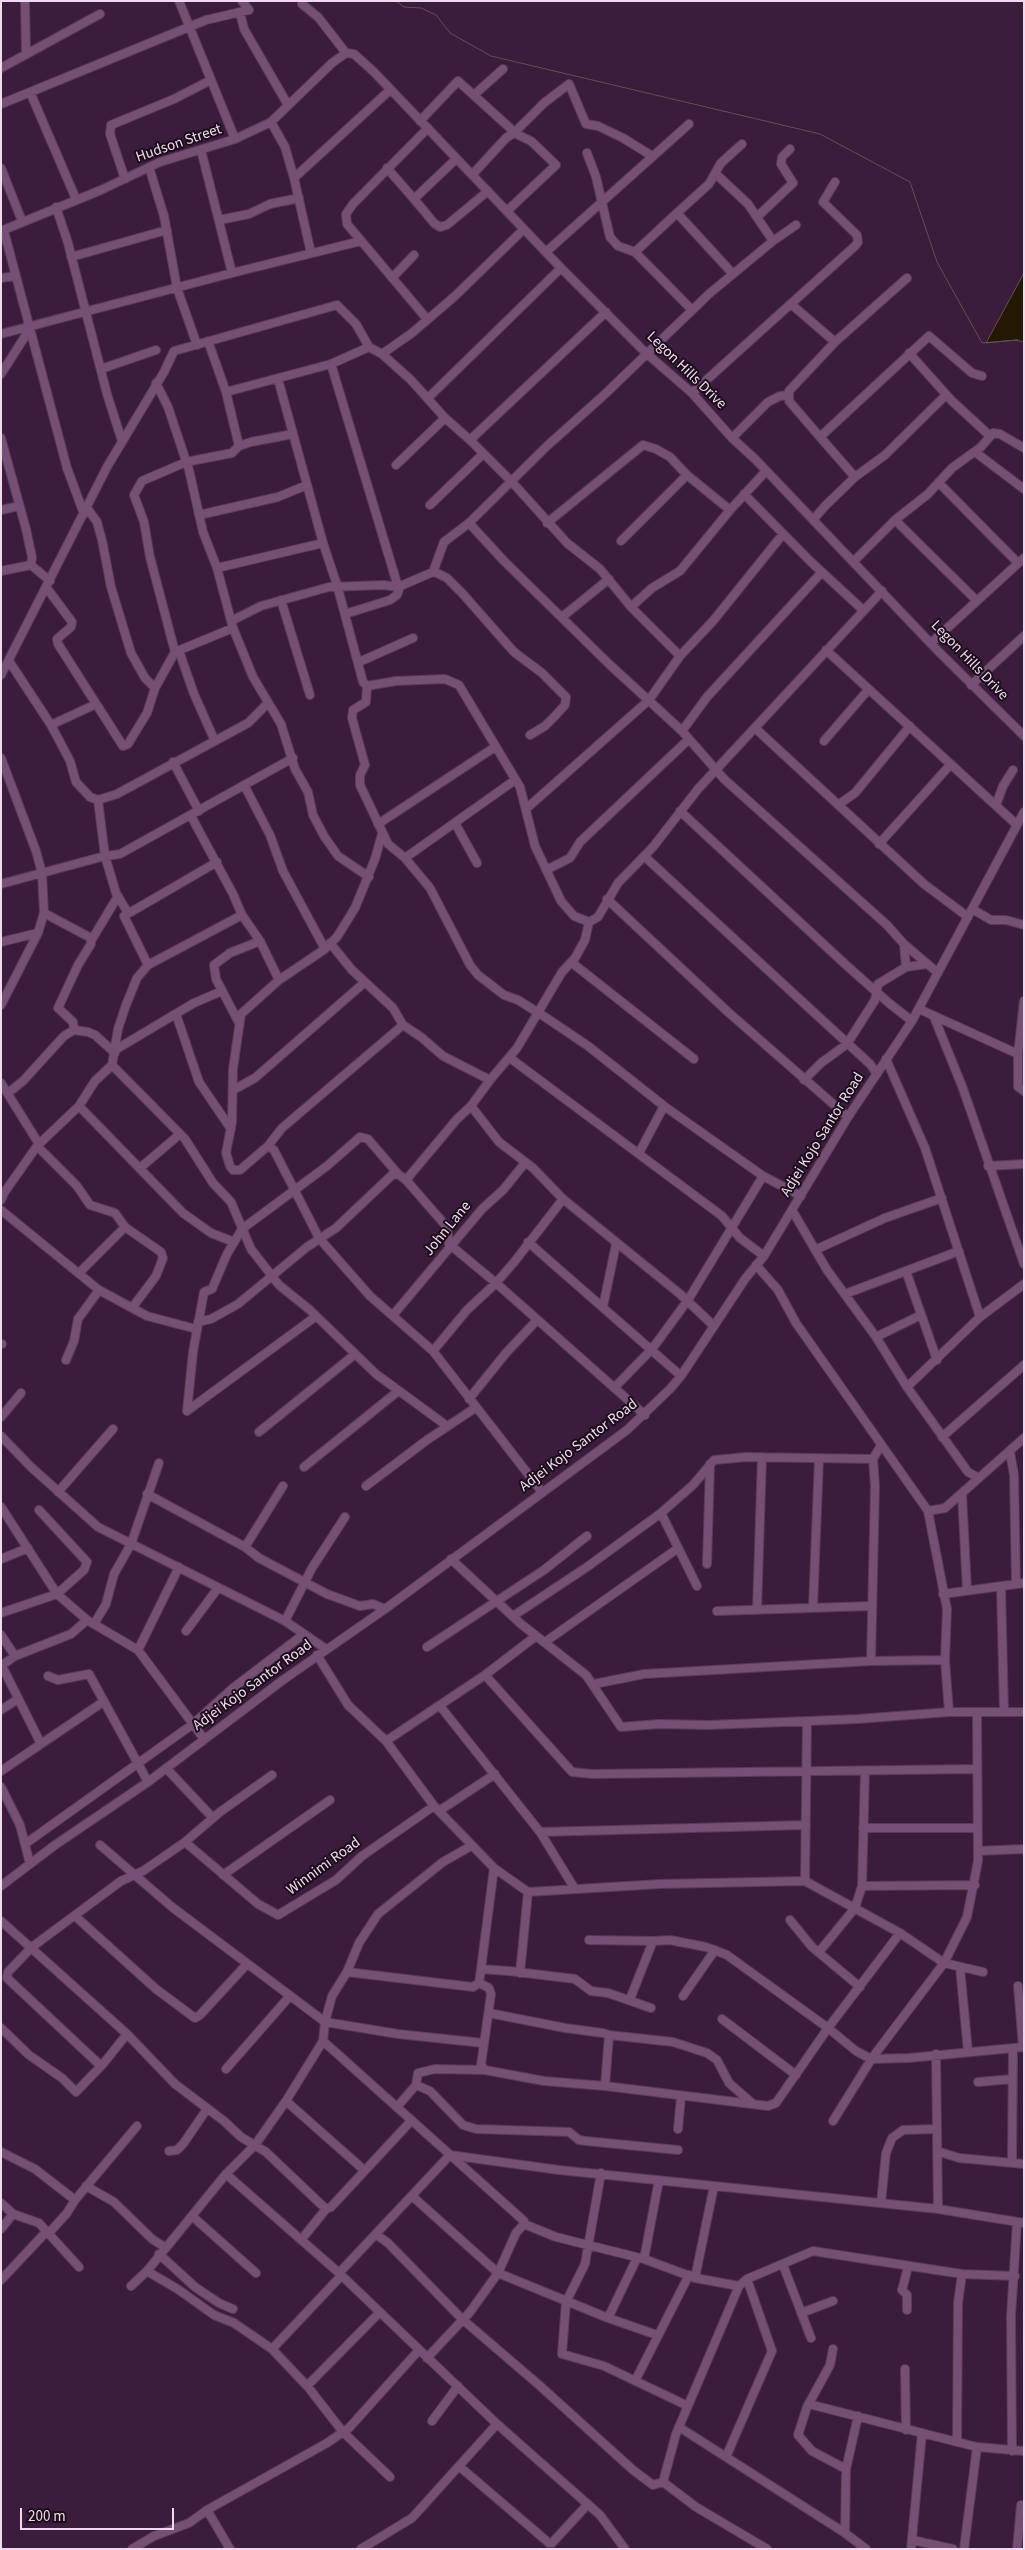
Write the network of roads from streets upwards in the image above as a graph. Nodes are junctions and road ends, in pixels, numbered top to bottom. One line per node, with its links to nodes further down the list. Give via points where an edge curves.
1 (24, 1): 9 (street)
2 (178, 1): 7 (street)
3 (242, 1): 5 (street, via 249,10)
4 (302, 4): 8 (street, Legon Hills Drive)
5 (240, 13): 7 (street, via 220,15); 17 (street, via 244,29)
6 (100, 14): 9 (street)
7 (188, 27): 12 (street); 14 (street)
8 (346, 52): 13 (street, Legon Hills Drive, via 360,58); 17 (street, Hudson Street)
9 (26, 53): 10 (street)
10 (1, 68)
11 (504, 68): 15 (street)
12 (211, 80): 23 (street); 36 (street, via 174,100 111,125 110,134)
13 (390, 90): 18 (street, Legon Hills Drive); 35 (street)
14 (30, 92): 16 (street); 40 (street)
15 (475, 94): 18 (street, via 458,81); 22 (street)
16 (1, 104)
17 (288, 106): 19 (street, Hudson Street)
18 (420, 121): 21 (street, Legon Hills Drive)
19 (271, 122): 23 (street, Hudson Street); 35 (street, via 284,147)
20 (689, 124): 28 (street)
21 (428, 128): 29 (street, Legon Hills Drive); 32 (street)
22 (514, 133): 28 (street, via 544,102 569,84 586,124 623,138); 34 (street); 44 (street, via 531,142 556,165)
23 (235, 139): 26 (street, Hudson Street)
24 (742, 144): 33 (street, via 728,154)
25 (790, 149): 46 (street, via 780,164 793,183)
26 (201, 150): 30 (street, Hudson Street); 47 (street)
27 (587, 153): 42 (street)
28 (652, 156): 42 (street)
29 (456, 160): 34 (street, Legon Hills Drive); 41 (street)
30 (149, 167): 36 (street, Hudson Street); 51 (street)
31 (1, 168): 48 (street)
32 (387, 168): 41 (street); 54 (street, via 346,214 347,224)
33 (716, 174): 45 (street); 46 (street)
34 (472, 175): 38 (street, Legon Hills Drive)
35 (294, 178): 39 (street)
36 (125, 179): 40 (street, Hudson Street)
37 (835, 182): 68 (street, via 823,202 857,235 858,242)
38 (488, 191): 41 (street, via 440,227); 44 (street, Legon Hills Drive)
39 (299, 198): 47 (street); 57 (street)
40 (76, 199): 43 (street, Hudson Street)
41 (414, 199)
42 (602, 201): 55 (street); 56 (street, via 610,237 618,246)
43 (56, 207): 48 (street, Hudson Street); 59 (street)
44 (506, 211): 50 (street, Legon Hills Drive)
45 (678, 213): 56 (street); 62 (street)
46 (758, 216): 53 (street)
47 (219, 220): 61 (street)
48 (22, 221): 52 (street, Hudson Street)
49 (796, 225): 53 (street)
50 (524, 229): 55 (street, Legon Hills Drive); 72 (street)
51 (166, 230): 59 (street); 67 (street)
52 (3, 231): 63 (street)
53 (773, 241): 62 (street)
54 (362, 242): 57 (street); 65 (street)
55 (546, 252): 60 (street, Legon Hills Drive)
56 (635, 252): 69 (street)
57 (311, 253): 61 (street)
58 (414, 255): 65 (street)
59 (71, 257): 70 (street)
60 (561, 268): 71 (street, Legon Hills Drive); 93 (street)
61 (232, 273): 67 (street)
62 (733, 274): 69 (street)
63 (16, 276): 64 (street); 73 (street)
64 (1, 278)
65 (392, 278): 72 (street)
66 (907, 278): 76 (street)
67 (177, 288): 70 (street); 77 (street)
68 (791, 304): 76 (street); 90 (street)
69 (692, 310): 80 (street)
70 (85, 312): 73 (street); 84 (street)
71 (606, 312): 80 (street, Legon Hills Drive); 100 (street)
72 (427, 319): 82 (street)
73 (31, 327): 74 (street); 85 (street); 120 (street, via 67,468)
74 (1, 334)
75 (208, 342): 77 (street); 78 (street, via 337,305 356,324); 89 (street)
76 (835, 342): 91 (street)
77 (197, 344): 88 (street, via 174,351)
78 (369, 347): 82 (street); 83 (street)
79 (156, 350): 84 (street)
80 (646, 353): 90 (street, Legon Hills Drive); 111 (street)
81 (909, 353): 86 (street, via 929,336 972,373); 92 (street); 99 (street)
82 (382, 354): 93 (street)
83 (332, 364): 87 (street); 139 (street)
84 (101, 369): 101 (street)
85 (1, 374)
86 (982, 376)
87 (278, 379): 89 (street); 95 (street)
88 (156, 383): 101 (street); 106 (street, via 168,407)
89 (226, 392): 102 (street)
90 (692, 393): 98 (street, Legon Hills Drive)
91 (788, 395): 98 (street, via 768,402); 99 (street, via 796,411)
92 (946, 395): 96 (street); 110 (street, via 885,455)
93 (428, 398): 94 (street)
94 (444, 418): 100 (street); 107 (street)
95 (293, 434): 102 (street); 113 (street)
96 (990, 436): 103 (street, via 997,432); 104 (street)
97 (1, 438): 116 (street)
98 (732, 438): 108 (street, Legon Hills Drive)
99 (820, 438): 110 (street)
100 (470, 440): 105 (street)
101 (122, 441): 120 (street)
102 (240, 446): 106 (street, via 232,453)
103 (1024, 448)
104 (975, 452): 112 (street); 114 (street)
105 (483, 454): 111 (street); 117 (street)
106 (186, 462): 121 (street); 152 (street, via 142,481 134,495 144,522 150,557)
107 (396, 465)
108 (766, 471): 115 (street); 122 (street, Legon Hills Drive)
109 (687, 475): 119 (street); 125 (street, via 670,457 643,445); 127 (street)
110 (855, 477): 122 (street)
111 (512, 482): 124 (street); 125 (street)
112 (939, 482): 123 (street); 129 (street)
113 (307, 485): 121 (street, via 271,499); 128 (street)
114 (1024, 489)
115 (744, 494): 119 (street); 126 (street)
116 (19, 506): 118 (street); 131 (street, via 32,557)
117 (430, 506)
118 (1, 510)
119 (730, 510): 143 (street, via 680,571 652,588)
120 (85, 511): 137 (street); 159 (street, via 97,522 111,587 131,653)
121 (199, 515): 132 (street)
122 (813, 520): 130 (street, Legon Hills Drive)
123 (895, 520): 130 (street); 142 (street)
124 (469, 523): 134 (street, via 444,542); 146 (street)
125 (547, 523): 136 (street)
126 (783, 534): 135 (street); 153 (street)
127 (621, 541)
128 (323, 543): 132 (street); 138 (street)
129 (1021, 560): 142 (street)
130 (854, 561): 140 (street, Legon Hills Drive)
131 (31, 565): 133 (street); 137 (street)
132 (217, 568): 147 (street)
133 (1, 571)
134 (433, 572): 139 (street); 169 (street, via 447,578 514,652 566,697 565,705 555,716)
135 (822, 572): 144 (street); 168 (street, via 707,698)
136 (609, 579): 143 (street); 146 (street)
137 (48, 584): 154 (street); 163 (street, via 72,622 71,627 57,639 58,644)
138 (337, 585): 139 (street); 141 (street); 145 (street)
139 (398, 587): 145 (street, via 397,595 390,600)
140 (882, 591): 144 (street); 150 (street, Legon Hills Drive)
141 (281, 600): 147 (street, via 261,606); 161 (street)
142 (976, 600): 150 (street)
143 (630, 607): 153 (street)
144 (863, 610): 151 (street)
145 (345, 614): 155 (street)
146 (562, 617): 162 (street)
147 (233, 624): 152 (street); 164 (street)
148 (1024, 636): 157 (street)
149 (413, 638): 155 (street)
150 (931, 643): 157 (street, Legon Hills Drive)
151 (826, 650): 160 (street); 167 (street)
152 (177, 652): 159 (street); 171 (street)
153 (680, 656): 162 (street)
154 (9, 661): 156 (street); 165 (street)
155 (359, 662): 158 (street)
156 (1, 675)
157 (971, 685): 170 (street, Legon Hills Drive)
158 (366, 686): 174 (street, via 445,679 459,685); 191 (street, via 366,702 353,710 352,718 365,765 360,785)
159 (155, 688): 163 (street, via 147,713 128,744 123,746)
160 (868, 690): 166 (street); 173 (street)
161 (310, 696)
162 (649, 700): 168 (street); 186 (street)
163 (96, 704): 165 (street)
164 (267, 704): 171 (street, via 248,723); 176 (street, via 280,724)
165 (52, 726): 183 (street, via 76,782)
166 (910, 726): 178 (street); 184 (street, via 855,793)
167 (755, 728): 179 (street); 184 (street)
168 (682, 731): 172 (street)
169 (530, 735)
170 (1024, 736)
171 (214, 739): 177 (street)
172 (688, 740): 179 (street); 200 (street, via 580,842 570,858)
173 (824, 741)
174 (495, 747): 181 (street); 191 (street)
175 (1, 758): 201 (street)
176 (293, 758): 182 (street); 202 (street, via 324,836 338,856)
177 (173, 762): 183 (street, via 116,794); 189 (street)
178 (951, 764): 185 (street); 194 (street)
179 (716, 770): 187 (street); 216 (street)
180 (1013, 770): 185 (street)
181 (515, 780): 186 (street); 190 (street)
182 (244, 785): 189 (street); 217 (street, via 270,835 283,871)
183 (98, 800): 195 (street)
184 (838, 805): 194 (street)
185 (996, 805): 192 (street)
186 (527, 808): 200 (street, via 535,846)
187 (680, 811): 196 (street); 226 (street)
188 (1024, 812): 192 (street, Adjei Kojo Santor Road)
189 (195, 813): 195 (street, via 120,854); 198 (street)
190 (454, 823): 197 (street); 199 (street)
191 (378, 824): 193 (street)
192 (1016, 824): 208 (street, Adjei Kojo Santor Road)
193 (382, 834): 197 (street, via 388,844); 202 (street)
194 (879, 844): 208 (street, via 928,888)
195 (105, 856): 201 (street); 204 (street)
196 (644, 856): 205 (street); 237 (street)
197 (405, 858): 231 (street, via 430,888 478,975 504,995)
198 (217, 862): 207 (street); 209 (street)
199 (477, 863)
200 (546, 870): 210 (street, via 567,909)
201 (42, 873): 203 (street); 206 (street)
202 (369, 877): 217 (street, via 347,923)
203 (2, 883)
204 (118, 896): 207 (street); 213 (street)
205 (607, 899): 210 (street, via 598,917); 246 (street)
206 (44, 913): 212 (street); 213 (street, via 84,932)
207 (128, 913): 220 (street, via 124,918)
208 (970, 913): 211 (street); 222 (street, Adjei Kojo Santor Road)
209 (242, 916): 215 (street); 220 (street)
210 (589, 922): 218 (street, via 585,940)
211 (1024, 925)
212 (38, 933): 214 (street); 228 (street)
213 (91, 941): 236 (street, via 58,1008 73,1022)
214 (1, 942)
215 (260, 942): 223 (street); 225 (street, via 217,961 214,971)
216 (904, 944): 219 (street); 221 (street)
217 (328, 946): 223 (street); 224 (street)
218 (572, 962): 231 (street, via 562,972); 241 (street)
219 (927, 964): 221 (street); 222 (street)
220 (148, 965): 238 (street, via 134,984 118,1029)
221 (906, 967): 226 (street, via 878,984)
222 (938, 973): 229 (street, Adjei Kojo Santor Road)
223 (279, 980): 234 (street, via 242,1012)
224 (365, 982): 235 (street, via 393,1008); 248 (street, via 255,1078)
225 (222, 991): 230 (street); 234 (street)
226 (876, 992): 233 (street); 237 (street, via 875,1000)
227 (1024, 1003): 239 (street)
228 (1, 1005)
229 (918, 1009): 232 (street); 233 (street, Adjei Kojo Santor Road)
230 (176, 1014): 238 (street); 255 (street, via 198,1082)
231 (538, 1014): 240 (street); 253 (street, via 588,1046)
232 (934, 1017): 239 (street); 262 (street, via 962,1086)
233 (912, 1020): 242 (street, Adjei Kojo Santor Road)
234 (239, 1023): 248 (street)
235 (403, 1025): 245 (street, via 443,1056); 258 (street, via 282,1128)
236 (74, 1030): 238 (street, via 95,1035); 250 (street, via 64,1036 23,1082)
237 (847, 1044): 244 (street); 246 (street)
238 (115, 1051): 243 (street)
239 (1018, 1054): 249 (street, via 1018,1087)
240 (510, 1058): 245 (street); 259 (street)
241 (694, 1059)
242 (886, 1059): 244 (street, Adjei Kojo Santor Road); 270 (street, via 925,1148)
243 (112, 1065): 251 (street, via 95,1081); 256 (street)
244 (877, 1074): 254 (street, Adjei Kojo Santor Road)
245 (490, 1080): 252 (street)
246 (804, 1080): 254 (street)
247 (1, 1083): 250 (street)
248 (233, 1090): 255 (street)
249 (1024, 1091)
250 (8, 1093): 257 (street)
251 (79, 1106): 257 (street); 263 (street)
252 (471, 1106): 260 (street, via 489,1132); 266 (street)
253 (664, 1106): 259 (street); 265 (street)
254 (848, 1117): 269 (street, Adjei Kojo Santor Road)
255 (231, 1129): 258 (street, via 226,1153 233,1170 240,1170)
256 (180, 1134): 263 (street); 276 (street, via 213,1183 231,1202)
257 (38, 1145): 268 (street); 274 (street, via 77,1186 90,1205 115,1212)
258 (268, 1146): 267 (street, via 274,1150)
259 (639, 1153): 275 (street, via 722,1216)
260 (526, 1163): 271 (street); 281 (street, John Lane, via 482,1209)
261 (1024, 1164): 262 (street)
262 (988, 1166): 285 (street)
263 (140, 1168): 278 (street, via 183,1213 211,1232)
264 (398, 1174): 266 (street); 267 (street, via 368,1139 360,1137); 277 (street, via 392,1175 336,1228)
265 (763, 1176): 269 (street); 275 (street)
266 (406, 1180): 281 (street, via 447,1227)
267 (296, 1189): 276 (street); 277 (street)
268 (2, 1194)
269 (801, 1196): 273 (street, Adjei Kojo Santor Road)
270 (942, 1198): 282 (street, via 885,1218); 283 (street)
271 (563, 1199): 279 (street); 280 (street)
272 (1, 1210): 288 (street)
273 (792, 1210): 282 (street); 284 (street, Adjei Kojo Santor Road)
274 (125, 1227): 288 (street); 296 (street, via 153,1245 163,1258 156,1276)
275 (731, 1228): 284 (street); 294 (street)
276 (242, 1229): 278 (street); 289 (street, via 257,1260)
277 (319, 1238): 289 (street); 297 (street, via 370,1296)
278 (234, 1242): 302 (street, via 212,1289 204,1292)
279 (528, 1242): 290 (street); 295 (street)
280 (616, 1244): 294 (street); 295 (street)
281 (452, 1247): 290 (street); 297 (street, John Lane)
282 (815, 1250): 293 (street)
283 (959, 1251): 287 (street); 300 (street)
284 (764, 1256): 286 (street, Adjei Kojo Santor Road)
285 (1024, 1264)
286 (756, 1266): 303 (street, Adjei Kojo Santor Road); 326 (street, via 778,1290 796,1323)
287 (906, 1271): 293 (street); 298 (street)
288 (79, 1273): 292 (street)
289 (272, 1277): 299 (street); 302 (street, via 238,1304)
290 (496, 1283): 301 (street); 306 (street, via 467,1310)
291 (1024, 1284): 300 (street)
292 (100, 1290): 296 (street); 308 (street, via 78,1318)
293 (845, 1294): 304 (street)
294 (688, 1300): 303 (street); 305 (street)
295 (603, 1307): 305 (street)
296 (132, 1308): 302 (street, via 146,1316)
297 (394, 1314): 306 (street)
298 (921, 1315): 304 (street); 309 (street)
299 (316, 1317): 302 (street, via 187,1411); 307 (street)
300 (980, 1317): 309 (street)
301 (537, 1320): 313 (street); 316 (street)
302 (197, 1325)
303 (714, 1326): 311 (street, Adjei Kojo Santor Road)
304 (876, 1337): 312 (street)
305 (652, 1349): 311 (street); 313 (street)
306 (433, 1351): 316 (street)
307 (354, 1355): 314 (street); 322 (street)
308 (66, 1360)
309 (937, 1360): 312 (street)
310 (1024, 1365): 324 (street)
311 (682, 1376): 318 (street, Adjei Kojo Santor Road)
312 (907, 1387): 324 (street)
313 (614, 1388): 318 (street)
314 (397, 1392): 320 (street); 333 (street)
315 (21, 1393): 319 (street)
316 (469, 1400): 317 (street)
317 (475, 1408): 320 (street); 338 (street)
318 (645, 1415): 338 (street, Adjei Kojo Santor Road)
319 (1, 1417)
320 (446, 1426): 336 (street)
321 (113, 1428): 337 (street)
322 (259, 1432)
323 (1, 1436): 337 (street)
324 (942, 1437): 334 (street, via 968,1472)
325 (1024, 1438): 327 (street)
326 (881, 1445): 330 (street); 343 (street)
327 (1010, 1452): 334 (street); 356 (street)
328 (762, 1458): 329 (street); 332 (street, via 716,1459); 369 (street)
329 (819, 1459): 330 (street); 366 (street)
330 (873, 1459): 365 (street)
331 (159, 1463): 339 (street)
332 (710, 1464): 344 (street, via 693,1485); 353 (street)
333 (304, 1467)
334 (977, 1477): 340 (street)
335 (283, 1486): 348 (street)
336 (366, 1486)
337 (58, 1492): 347 (street, via 98,1526)
338 (542, 1492): 352 (street, Adjei Kojo Santor Road)
339 (147, 1494): 347 (street); 348 (street)
340 (962, 1494): 343 (street, via 945,1508); 360 (street)
341 (1, 1507): 349 (street)
342 (39, 1510): 361 (street, via 87,1562 84,1570)
343 (928, 1512): 362 (street)
344 (661, 1513): 350 (street); 371 (street)
345 (345, 1517): 355 (street)
346 (587, 1536): 363 (street)
347 (131, 1544): 354 (street); 374 (street, via 114,1574 106,1604)
348 (245, 1547): 355 (street)
349 (28, 1548): 351 (street); 361 (street)
350 (677, 1549): 357 (street); 379 (street)
351 (1, 1558)
352 (451, 1559): 363 (street); 367 (street, Adjei Kojo Santor Road)
353 (707, 1564)
354 (179, 1567): 359 (street); 382 (street)
355 (305, 1582): 364 (street); 373 (street)
356 (1020, 1583): 358 (street)
357 (697, 1586)
358 (1001, 1586): 362 (street); 395 (street)
359 (218, 1588): 373 (street); 375 (street)
360 (967, 1590)
361 (57, 1594): 370 (street); 374 (street)
362 (943, 1594): 385 (street, via 947,1610)
363 (497, 1602): 371 (street); 380 (street)
364 (360, 1606): 367 (street, via 373,1604); 372 (street)
365 (872, 1606): 366 (street); 386 (street)
366 (813, 1607): 369 (street)
367 (385, 1609): 372 (street, Adjei Kojo Santor Road)
368 (717, 1610): 369 (street)
369 (757, 1610)
370 (1, 1612)
371 (513, 1616): 378 (street)
372 (370, 1620): 381 (street, Adjei Kojo Santor Road)
373 (285, 1621): 376 (street)
374 (91, 1622): 382 (street); 384 (street, via 71,1634)
375 (186, 1631)
376 (304, 1634): 381 (street); 400 (street)
377 (1, 1636): 384 (street)
378 (536, 1636): 379 (street); 388 (street)
379 (545, 1642): 390 (street)
380 (427, 1647)
381 (326, 1649): 383 (street, Adjei Kojo Santor Road)
382 (138, 1650): 400 (street)
383 (317, 1655): 401 (street, Adjei Kojo Santor Road); 402 (street, via 348,1705)
384 (15, 1656): 387 (street)
385 (945, 1660): 386 (street); 396 (street)
386 (870, 1661): 390 (street, via 644,1674)
387 (2, 1666): 391 (street)
388 (485, 1675): 393 (street); 408 (street, via 572,1772)
389 (48, 1676): 392 (street, via 58,1680 90,1674)
390 (594, 1684): 399 (street, via 621,1727)
391 (18, 1699): 394 (street); 403 (street)
392 (103, 1702): 403 (street); 404 (street)
393 (440, 1706): 402 (street); 410 (street)
394 (1, 1710)
395 (1004, 1711): 397 (street); 398 (street)
396 (949, 1712): 397 (street); 399 (street)
397 (977, 1712): 406 (street)
398 (1024, 1712)
399 (807, 1721): 408 (street)
400 (192, 1724): 401 (street); 404 (street)
401 (204, 1738): 405 (street, Adjei Kojo Santor Road)
402 (386, 1741): 415 (street)
403 (41, 1744): 407 (street)
404 (138, 1762): 412 (street); 422 (street)
405 (166, 1768): 412 (street, Adjei Kojo Santor Road); 416 (street)
406 (976, 1769): 409 (street); 419 (street)
407 (1, 1771)
408 (806, 1771): 409 (street); 417 (street)
409 (865, 1771): 418 (street)
410 (495, 1774): 415 (street, Winnimi Road); 420 (street)
411 (272, 1775): 416 (street)
412 (148, 1782): 427 (street, Adjei Kojo Santor Road)
413 (1, 1787): 422 (street, via 20,1825)
414 (330, 1800): 430 (street)
415 (436, 1809): 424 (street); 430 (street, Winnimi Road, via 362,1856 336,1880 282,1914 271,1913)
416 (213, 1818): 421 (street)
417 (806, 1825): 420 (street); 431 (street)
418 (863, 1828): 419 (street); 434 (street)
419 (977, 1828): 426 (street)
420 (540, 1832): 435 (street)
421 (185, 1842): 429 (street); 430 (street, Winnimi Road)
422 (25, 1844): 427 (street)
423 (100, 1845): 429 (street)
424 (471, 1846): 428 (street); 451 (street, via 443,1862 386,1906 359,1944)
425 (1024, 1849): 426 (street)
426 (978, 1851): 432 (street)
427 (30, 1864): 433 (street, Adjei Kojo Santor Road)
428 (494, 1868): 436 (street); 450 (street)
429 (134, 1875): 438 (street); 448 (street)
430 (223, 1875)
431 (805, 1881): 435 (street); 437 (street)
432 (975, 1885): 434 (street); 447 (street, via 967,1917)
433 (1, 1886)
434 (862, 1886): 437 (street)
435 (575, 1889): 436 (street)
436 (528, 1892): 453 (street)
437 (855, 1908): 441 (street); 446 (street)
438 (75, 1916): 444 (street); 448 (street, via 156,1989 195,2018)
439 (790, 1920): 446 (street)
440 (1, 1921): 444 (street)
441 (900, 1933): 447 (street); 456 (street)
442 (589, 1940): 443 (street)
443 (653, 1941): 445 (street, via 670,1940); 459 (street)
444 (32, 1946): 466 (street); 475 (street, via 8,1972 7,1978)
445 (715, 1950): 457 (street); 465 (street, via 727,1955)
446 (819, 1952): 456 (street)
447 (944, 1963): 449 (street); 474 (street)
448 (247, 1964): 458 (street)
449 (960, 1967): 452 (street); 472 (street)
450 (481, 1969): 453 (street); 454 (street)
451 (347, 1972): 454 (street, via 469,1986); 463 (street, via 332,1996)
452 (983, 1972)
453 (520, 1973): 459 (street, via 574,1980 591,1991)
454 (479, 1983): 461 (street, via 489,1988)
455 (1018, 1986): 470 (street)
456 (860, 1987): 465 (street)
457 (683, 1996)
458 (289, 1997): 463 (street); 476 (street)
459 (630, 2000): 460 (street)
460 (651, 2008)
461 (489, 2014): 467 (street); 469 (street)
462 (722, 2019): 478 (street)
463 (325, 2022): 468 (street); 469 (street)
464 (1, 2028): 475 (street, via 76,2092)
465 (828, 2028): 474 (street, via 866,2058); 478 (street)
466 (127, 2034): 475 (street); 487 (street, via 168,2077)
467 (608, 2035): 482 (street); 485 (street, via 673,2042 707,2053 716,2060 729,2084)
468 (324, 2041): 484 (street); 486 (street)
469 (483, 2043): 477 (street, via 481,2065)
470 (1023, 2047): 471 (street)
471 (1013, 2048): 472 (street); 479 (street)
472 (968, 2052): 473 (street)
473 (936, 2054): 474 (street, via 890,2060); 491 (street)
474 (872, 2058): 489 (street)
475 (101, 2066)
476 (226, 2069)
477 (485, 2070): 481 (street, via 435,2069 418,2074); 482 (street, via 544,2081)
478 (796, 2075): 485 (street, via 776,2103)
479 (1012, 2078): 480 (street); 499 (street)
480 (978, 2082)
481 (416, 2085): 486 (street); 494 (street, via 430,2091 463,2125 476,2129 569,2132 579,2140)
482 (605, 2086): 483 (street)
483 (682, 2097): 485 (street); 492 (street)
484 (286, 2101): 493 (street); 501 (street)
485 (754, 2105)
486 (397, 2107): 488 (street)
487 (207, 2109): 493 (street); 495 (street, via 183,2144 177,2150)
488 (411, 2121): 498 (street); 501 (street)
489 (833, 2121)
490 (137, 2126): 505 (street)
491 (937, 2129): 496 (street); 510 (street, via 903,2130 892,2138 886,2154)
492 (678, 2130)
493 (254, 2145): 503 (street); 511 (street, via 266,2152)
494 (678, 2150)
495 (169, 2151)
496 (937, 2151): 499 (street, via 959,2158); 512 (street)
497 (1, 2152): 508 (street, via 35,2169)
498 (450, 2155): 502 (street); 507 (street); 516 (street)
499 (1012, 2164): 500 (street)
500 (1024, 2164)
501 (364, 2170): 511 (street)
502 (601, 2173): 504 (street); 521 (street)
503 (226, 2174): 514 (street); 520 (street)
504 (659, 2180): 506 (street); 524 (street)
505 (86, 2186): 508 (street); 522 (street, via 114,2202 152,2239)
506 (714, 2186): 510 (street); 534 (street)
507 (412, 2196): 519 (street); 530 (street)
508 (75, 2200): 518 (street)
509 (1, 2203): 513 (street)
510 (881, 2203): 512 (street)
511 (326, 2209): 520 (street)
512 (938, 2209): 515 (street)
513 (13, 2214): 517 (street); 518 (street, via 32,2219)
514 (192, 2216): 522 (street); 529 (street)
515 (1020, 2223): 533 (street)
516 (524, 2224): 521 (street, via 556,2237); 530 (street, via 516,2233)
517 (1, 2229)
518 (48, 2232): 526 (street); 536 (street)
519 (377, 2235): 532 (street); 546 (street)
520 (301, 2240): 532 (street)
521 (590, 2245): 524 (street); 540 (street, via 585,2264)
522 (166, 2248): 523 (street)
523 (159, 2254): 528 (street); 541 (street, via 195,2287)
524 (640, 2258): 534 (street); 545 (street)
525 (783, 2265): 527 (street, via 813,2251); 535 (street); 544 (street)
526 (78, 2267)
527 (908, 2267): 531 (street); 542 (street, via 902,2290 907,2295)
528 (147, 2271): 537 (street); 549 (street)
529 (256, 2273)
530 (498, 2273): 540 (street); 546 (street)
531 (962, 2274): 533 (street); 566 (street, via 958,2303)
532 (340, 2275): 543 (street); 549 (street)
533 (1015, 2276): 568 (street, via 1011,2316)
534 (692, 2277): 538 (street); 547 (street)
535 (747, 2279): 538 (street); 570 (street, via 772,2351)
536 (1, 2280)
537 (131, 2286)
538 (739, 2286): 558 (street)
539 (834, 2301): 544 (street)
540 (566, 2302): 545 (street); 554 (street, via 562,2354 604,2366)
541 (233, 2309)
542 (907, 2310)
543 (380, 2312): 551 (street); 555 (street)
544 (801, 2313): 548 (street)
545 (608, 2318): 547 (street)
546 (462, 2319): 552 (street); 574 (street, via 636,2473 653,2485)
547 (657, 2334): 554 (street)
548 (811, 2338)
549 (272, 2349): 555 (street)
550 (833, 2349): 557 (street, via 830,2365)
551 (419, 2350): 552 (street); 564 (street)
552 (427, 2358): 556 (street)
553 (905, 2369): 563 (street)
554 (635, 2381): 558 (street)
555 (307, 2386): 564 (street)
556 (458, 2386): 560 (street); 561 (street)
557 (809, 2404): 559 (street); 572 (street, via 800,2426 800,2439 812,2451)
558 (688, 2406): 562 (street)
559 (858, 2416): 563 (street); 572 (street)
560 (432, 2421)
561 (497, 2424): 571 (street); 575 (street)
562 (679, 2427): 570 (street); 574 (street)
563 (906, 2430): 565 (street)
564 (343, 2432): 573 (street); 577 (street)
565 (922, 2433): 566 (street); 579 (street)
566 (957, 2442): 567 (street)
567 (977, 2447): 568 (street); 589 (street)
568 (1012, 2451): 569 (street)
569 (1024, 2452)
570 (726, 2458): 578 (street)
571 (460, 2467): 580 (street); 584 (street, via 412,2518)
572 (846, 2469): 578 (street)
573 (390, 2477)
574 (663, 2482): 585 (street, via 696,2507)
575 (588, 2504): 580 (street); 581 (street, via 609,2524)
576 (1021, 2505): 590 (street)
577 (207, 2510): 582 (street, via 189,2523 154,2536); 583 (street)
578 (845, 2533): 586 (street)
579 (912, 2540): 587 (street); 588 (street)
580 (550, 2546)
581 (621, 2547)
582 (132, 2549)
583 (230, 2549)
584 (361, 2549)
585 (767, 2549)
586 (866, 2549)
587 (911, 2549)
588 (953, 2549)
589 (964, 2549)
590 (1017, 2549)

